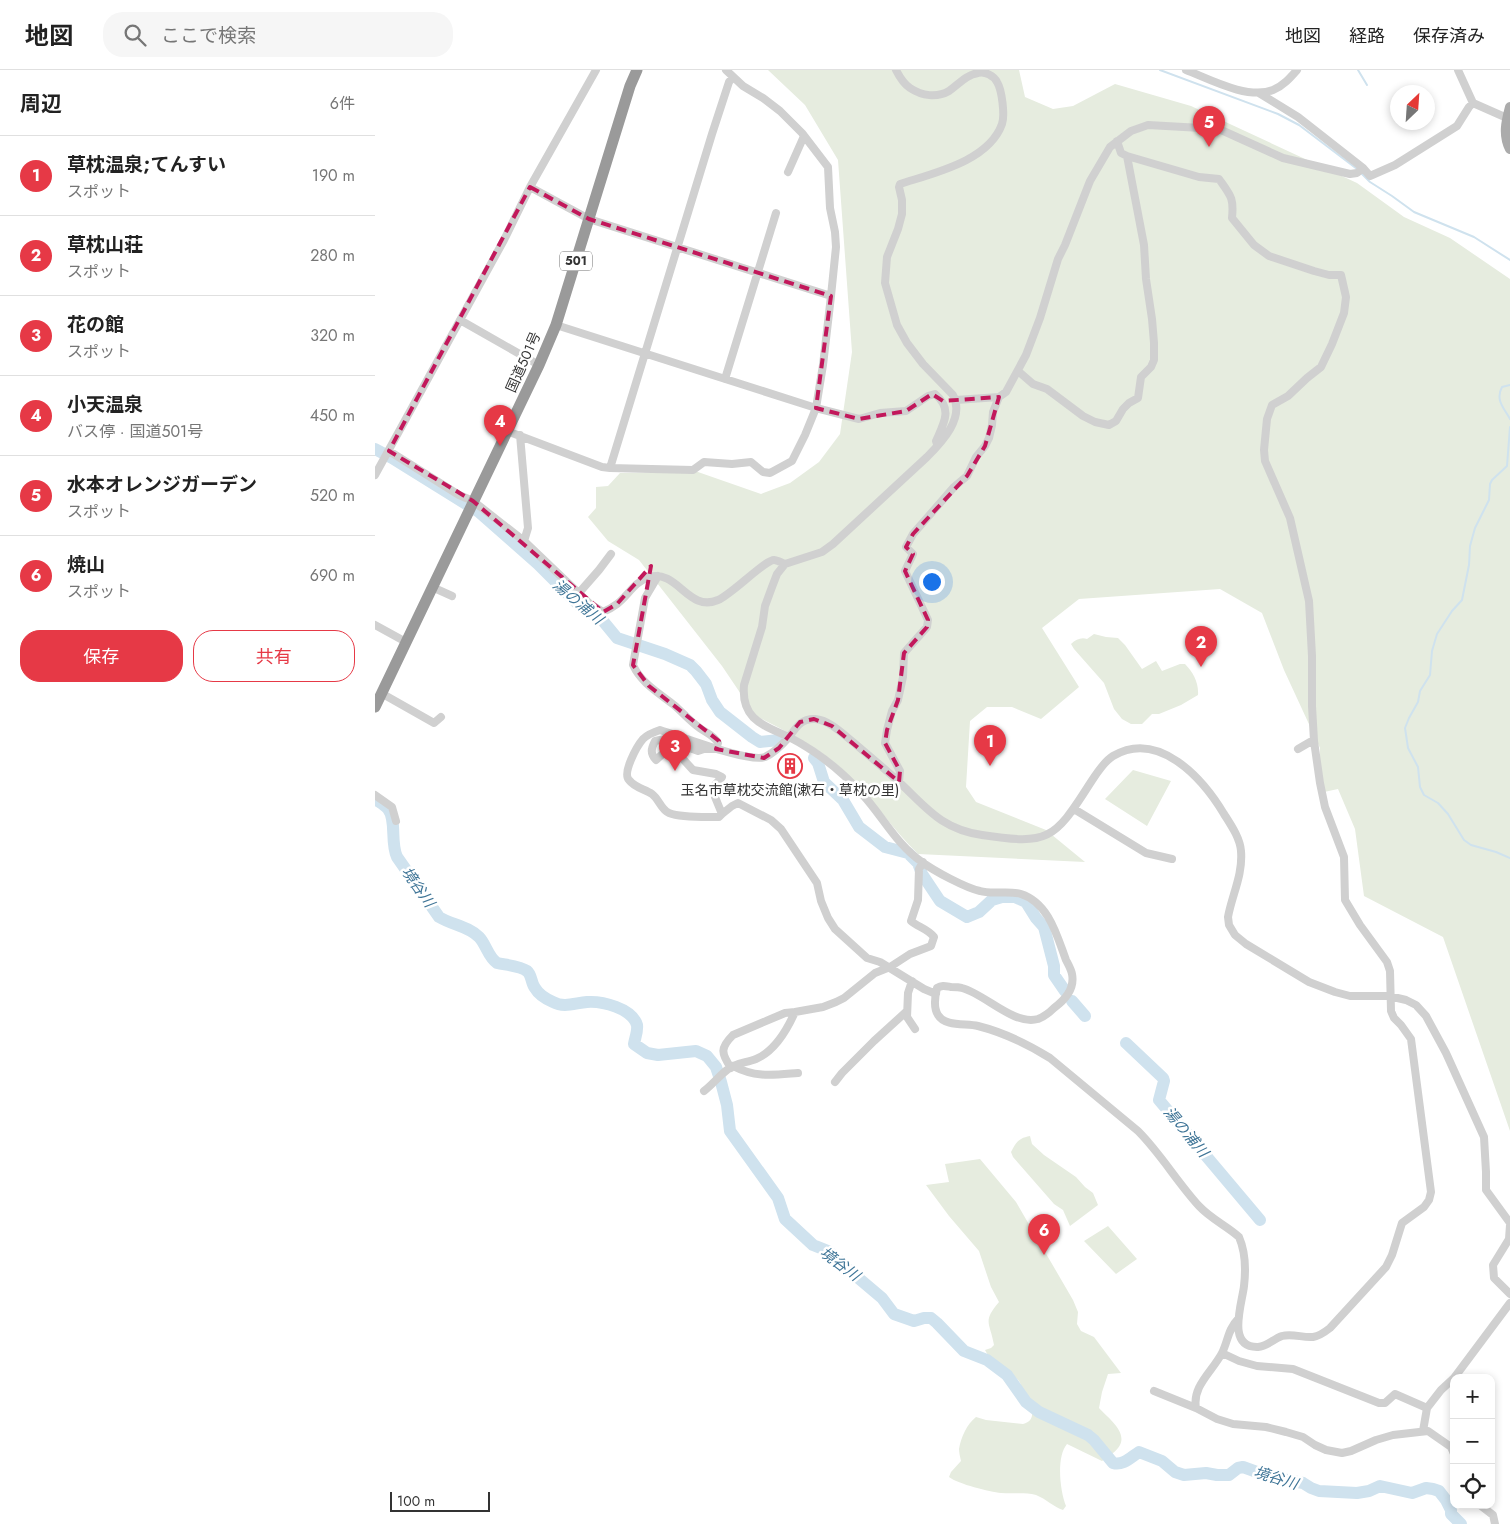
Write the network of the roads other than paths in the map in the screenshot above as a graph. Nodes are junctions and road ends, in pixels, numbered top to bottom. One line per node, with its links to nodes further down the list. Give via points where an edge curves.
1 (595, 70): 19 (street)
2 (637, 70): 21 (highway, 国道501号 / 501)
3 (726, 70): 8 (street)
4 (896, 70): 32 (street, via 909,88 928,96 937,96 969,75 981,72 996,80 1001,94 1003,123 984,149 930,175 900,184 902,214 885,269 885,283 897,325 923,364)
5 (1186, 70): 9 (street, via 1231,87)
6 (1297, 70): 9 (street, via 1284,84)
7 (1458, 70): 10 (street)
8 (733, 77): 13 (street, via 780,111); 22 (street)
9 (1259, 93): 17 (street, via 1298,117)
10 (1473, 103): 12 (street); 17 (street, via 1457,126 1395,165 1371,176)
11 (1510, 107): 12 (main road)
12 (1507, 118): 15 (main road, via 1506,141)
13 (804, 136): 18 (street); 24 (street, via 828,167 835,240)
14 (1117, 141): 16 (street, via 1121,153); 17 (street, via 1148,125 1219,129 1283,158 1350,174); 29 (street, via 1109,147 1090,181)
15 (1510, 149)
16 (1127, 156): 29 (street, via 1144,245 1154,343 1154,360 1141,377 1138,398 1123,409 1116,422 1109,425 1095,422 1047,389 1033,384); 54 (street, via 1219,180 1234,202 1232,218 1254,245 1269,256 1315,272 1341,275 1346,297 1345,313 1332,344 1321,367 1288,396 1272,405 1264,450 1265,461 1290,518 1309,601)
17 (1360, 170)
18 (788, 172)
19 (529, 186): 21 (street); 25 (street)
20 (776, 213): 23 (street)
21 (589, 219): 22 (street); 26 (highway, 国道501号 / 501)
22 (678, 248): 23 (street); 27 (street)
23 (757, 273): 24 (street); 30 (street)
24 (831, 296): 33 (street)
25 (460, 320): 28 (street); 37 (street)
26 (556, 325): 27 (street); 28 (highway, 国道501号 / 501)
27 (644, 354): 30 (street); 38 (street)
28 (539, 365): 34 (highway, 国道501号 / 501)
29 (1018, 371): 31 (street, via 1006,392)
30 (725, 379): 33 (street)
31 (999, 397): 32 (street); 57 (street, via 989,438 967,476 913,534 906,547 913,554 905,571 928,620 927,627 904,653 898,700 887,730 885,743 900,771)
32 (956, 400): 36 (street, via 955,418)
33 (816, 408): 36 (street, via 859,419 906,411 935,394 942,400 946,413 936,441); 38 (street, via 793,461 770,473 763,472 751,462 704,462 693,470)
34 (507, 432): 35 (street); 40 (highway, 国道501号 / 501)
35 (519, 435): 38 (street); 41 (street, via 528,528)
36 (938, 446): 43 (street, via 833,544 822,552)
37 (387, 454): 39 (street); 40 (street, via 452,490)
38 (610, 468)
39 (375, 475)
40 (472, 505): 41 (street); 45 (highway, 国道501号 / 501)
41 (524, 541): 46 (street)
42 (611, 554): 46 (street)
43 (785, 564): 44 (street, via 773,560 765,563 738,587 706,604); 53 (street, via 771,587 743,695 745,706 755,720)
44 (658, 576): 46 (street, via 632,587 617,604 603,612); 55 (street, via 645,598 633,664 636,673 716,739)
45 (432, 587): 47 (street); 49 (highway, 国道501号 / 501)
46 (578, 594)
47 (452, 596)
48 (375, 625): 49 (street)
49 (406, 642): 50 (highway, 国道501号 / 501)
50 (381, 694): 51 (highway, 国道501号 / 501); 52 (street, via 435,723)
51 (375, 707)
52 (441, 717)
53 (789, 737): 55 (street, via 764,758); 57 (street, via 800,722 822,720); 63 (street, via 838,770 863,794)
54 (1314, 742): 56 (street); 67 (street, via 1325,807 1344,856 1345,900 1387,962)
55 (716, 749): 60 (street, via 698,751 665,739 655,741 651,749 656,760 668,749 693,770 722,777 715,785 715,797); 60 (street, via 660,730 644,738 626,774 627,780 653,794 669,813 719,817)
56 (1298, 750)
57 (899, 782): 59 (street, via 943,822 984,836 1024,840 1039,838 1059,827)
58 (375, 795): 61 (street, via 392,807)
59 (1074, 810): 62 (street, via 1147,853); 67 (street, via 1112,757 1142,748 1175,760 1201,781 1219,805 1239,842 1241,866 1228,917 1235,935 1322,988 1350,996)
60 (722, 814): 64 (street, via 738,803 771,820 781,829 817,883 821,901 835,930 867,958)
61 (396, 821)
62 (1171, 859)
63 (921, 866): 64 (street, via 918,900 911,921 934,937 931,946); 66 (street, via 979,891 1021,894 1032,900 1043,908 1049,919 1072,974 1072,988 1066,997 1038,1019 1010,1014 963,988 942,985)
64 (890, 967): 65 (street); 69 (street, via 875,973 836,1002)
65 (912, 981): 66 (street); 68 (street)
66 (935, 994): 78 (street, via 938,1015 946,1022 978,1026 1050,1058 1138,1131 1200,1207 1239,1237 1246,1260)
67 (1389, 996): 75 (street, via 1416,1006 1426,1016 1438,1038 1484,1137 1486,1190); 78 (street, via 1394,1018 1411,1039 1431,1180 1429,1200 1402,1223 1393,1256 1386,1267 1321,1334 1312,1337 1281,1336 1267,1346 1256,1347 1240,1338)
68 (907, 1011): 70 (street); 73 (street)
69 (795, 1012): 71 (street, via 772,1047 758,1058); 71 (street, via 785,1013 733,1035 723,1049 724,1058)
70 (915, 1029)
71 (732, 1067): 72 (street, via 762,1076); 74 (street)
72 (798, 1073)
73 (835, 1082)
74 (704, 1091)
75 (1510, 1224): 76 (street, via 1509,1239 1493,1265 1494,1278)
76 (1510, 1294)
77 (1510, 1303): 80 (street)
78 (1238, 1319): 79 (street, via 1232,1325)
79 (1221, 1354): 83 (street, via 1201,1383); 84 (street, via 1257,1366 1293,1369 1379,1403 1395,1394)
80 (1457, 1374)
81 (1450, 1382): 84 (street)
82 (1154, 1391): 83 (street)
83 (1196, 1408): 85 (street, via 1233,1424 1286,1432 1342,1453 1393,1435)
84 (1427, 1408): 85 (street)
85 (1423, 1432): 86 (street, via 1436,1435)
86 (1450, 1446)
87 (1485, 1509): 88 (street, via 1493,1515)
88 (1495, 1524)

